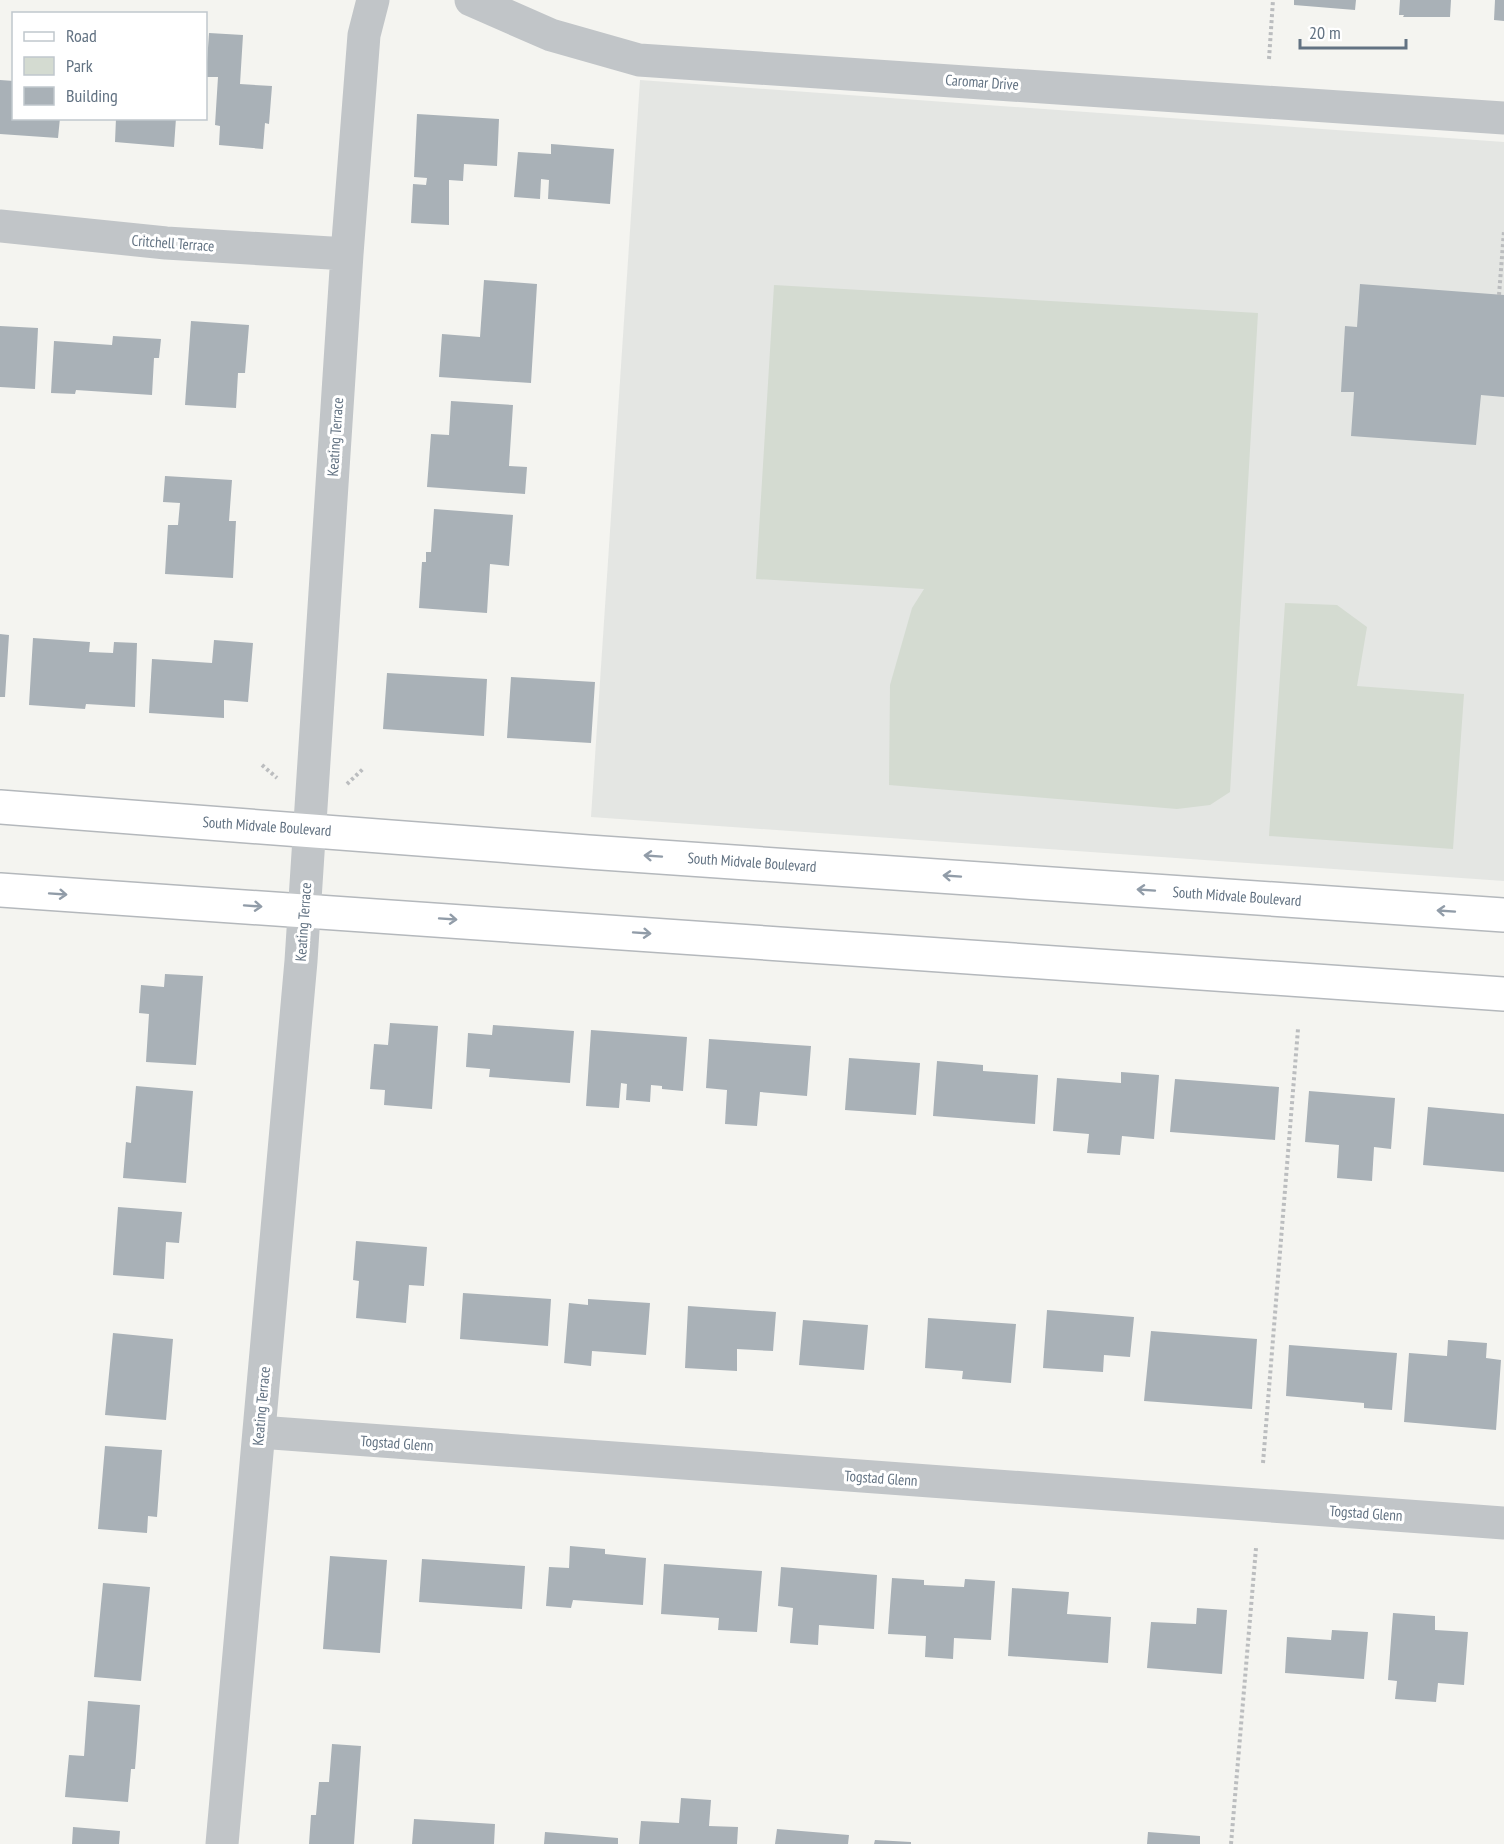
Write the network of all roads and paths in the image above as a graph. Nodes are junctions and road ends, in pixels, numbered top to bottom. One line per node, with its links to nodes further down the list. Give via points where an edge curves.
1 (373, 0): 8 (street, Keating Terrace, via 364,35)
2 (471, 0): 5 (street, Caromar Drive, via 551,35 639,60)
3 (1273, 0): 4 (path)
4 (1269, 59)
5 (1504, 118)
6 (0, 226): 8 (street, Critchell Terrace, via 166,243)
7 (1504, 231): 9 (path)
8 (347, 254): 11 (street, Keating Terrace)
9 (1499, 295)
10 (0, 807): 11 (main road, South Midvale Boulevard)
11 (310, 829): 13 (street, Keating Terrace); 14 (main road, South Midvale Boulevard, one-way to 11)
12 (0, 890): 13 (main road, one-way to 13)
13 (304, 909): 15 (main road, one-way to 15); 17 (street, Keating Terrace)
14 (1504, 915)
15 (1504, 994)
16 (1298, 1029): 18 (path)
17 (259, 1432): 19 (street, Togstad Glenn); 21 (street, Keating Terrace)
18 (1263, 1462)
19 (1504, 1523)
20 (1256, 1548): 22 (path)
21 (222, 1844)
22 (1231, 1844)

